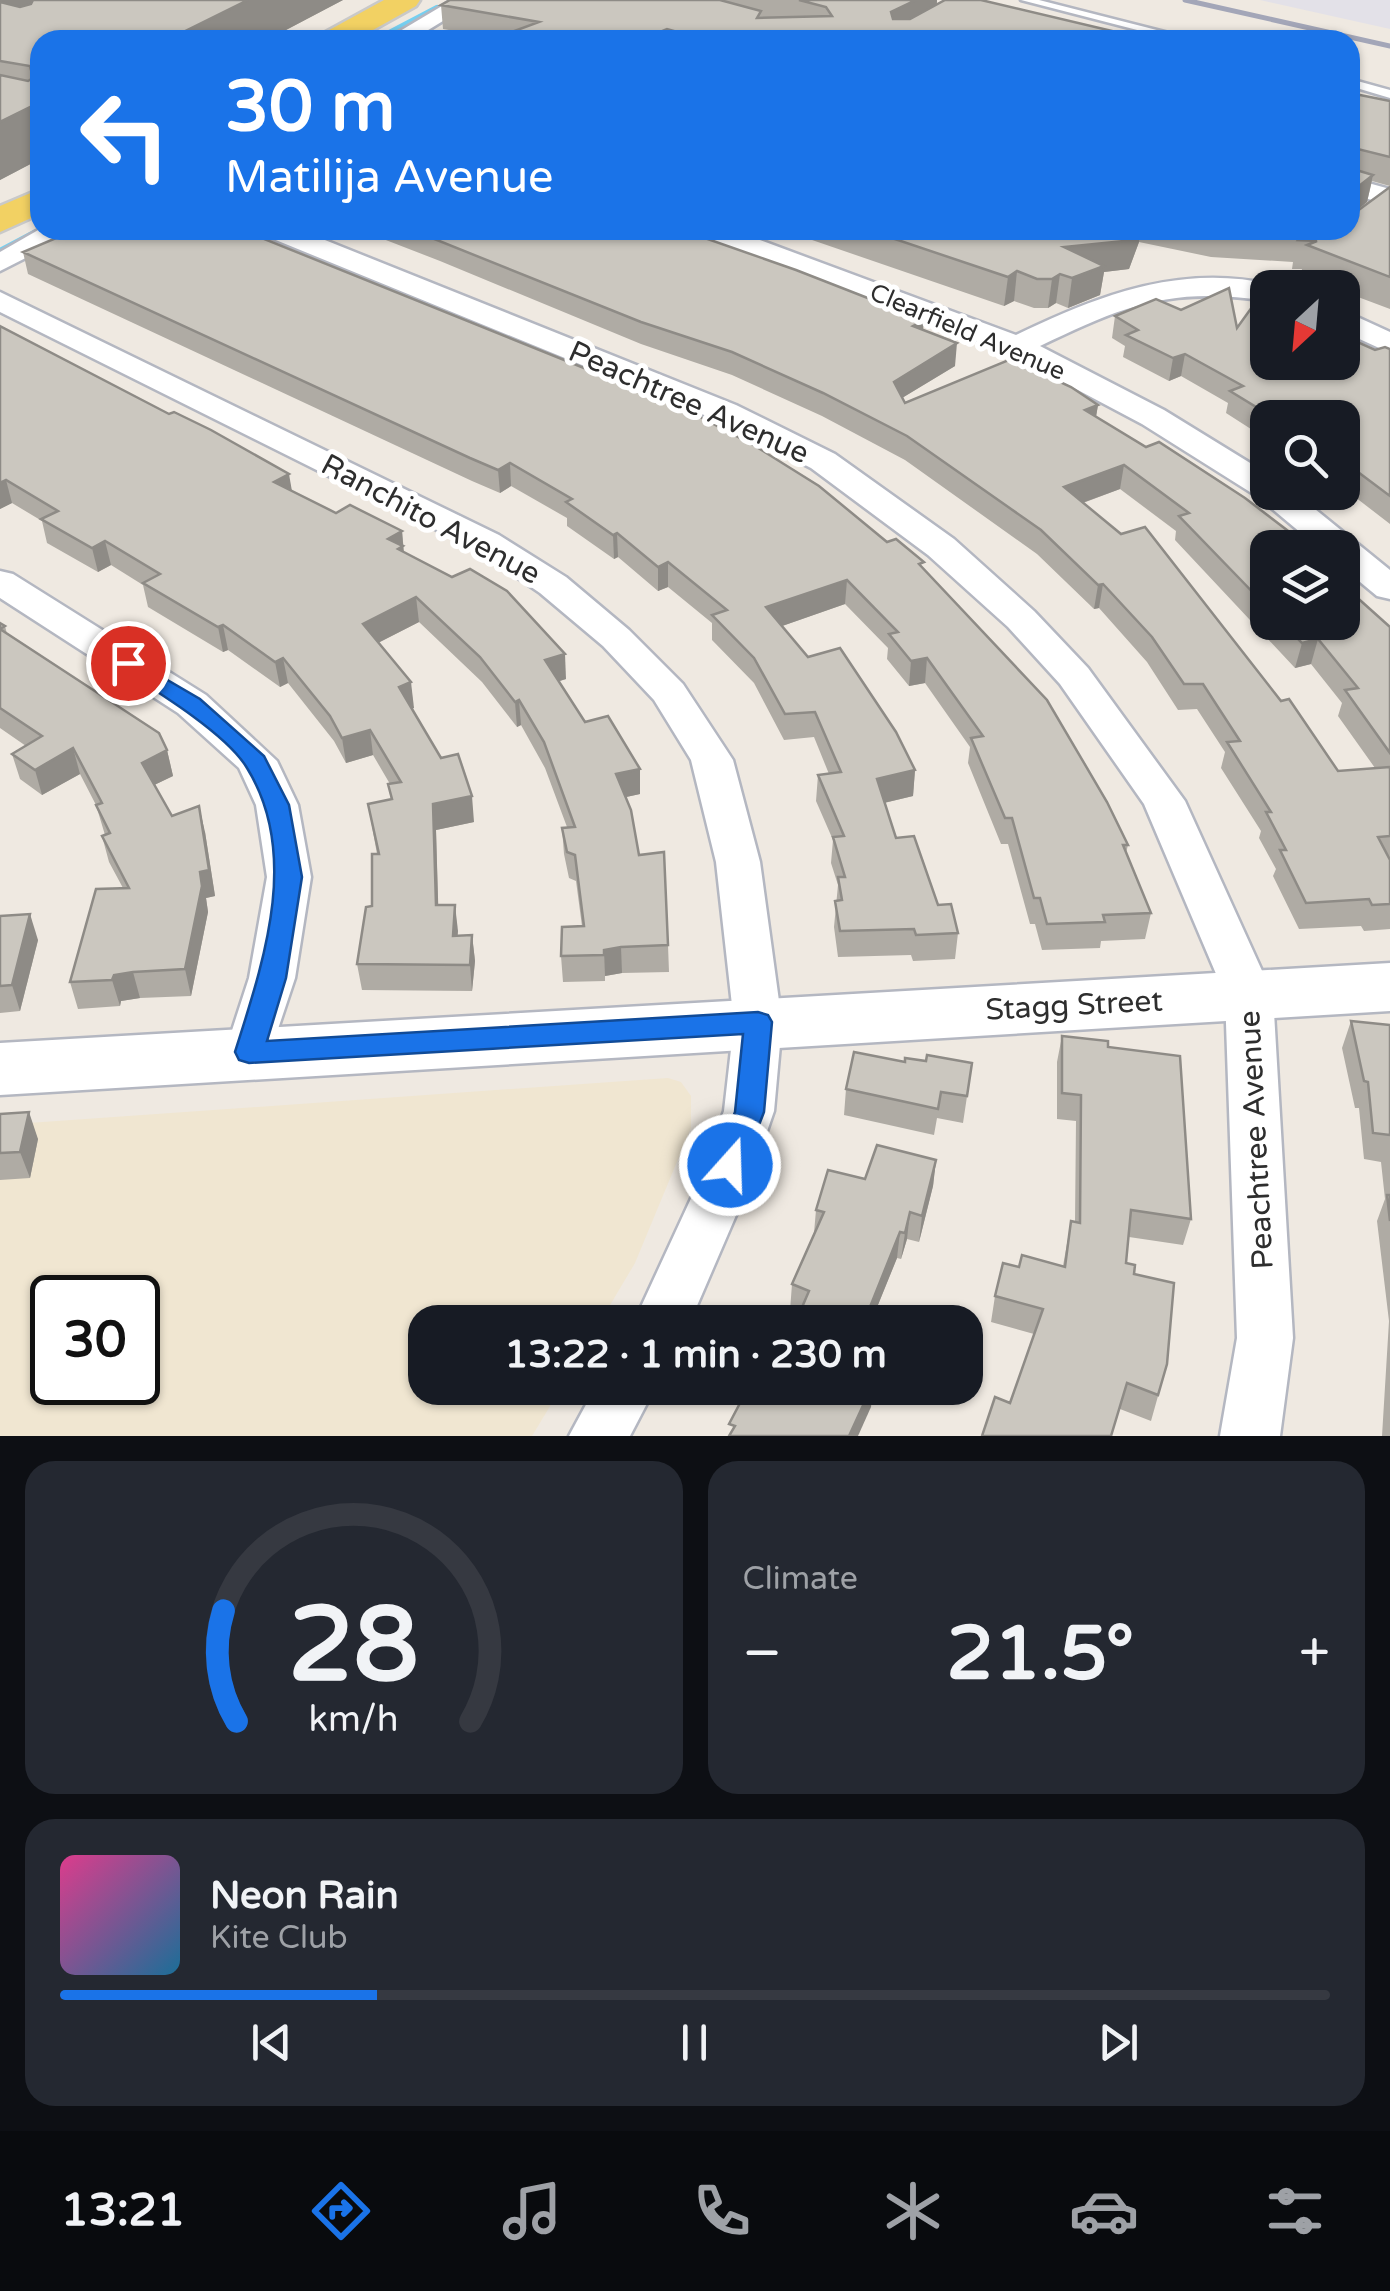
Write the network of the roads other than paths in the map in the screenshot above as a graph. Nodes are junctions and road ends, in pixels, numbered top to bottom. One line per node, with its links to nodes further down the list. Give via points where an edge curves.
1 (406, 0): 4 (main road)
2 (467, 0): 5 (street)
3 (1026, 0): 6 (lane)
4 (351, 30)
5 (413, 30)
6 (1149, 30)
7 (1360, 85): 8 (lane)
8 (1390, 94)
9 (1360, 190): 10 (street)
10 (1385, 200)
11 (30, 206): 12 (main road)
12 (0, 222)
13 (41, 240): 16 (street)
14 (301, 240): 27 (street, Peachtree Avenue, via 725,412 884,502 1022,619 1116,730 1164,801)
15 (735, 240): 21 (street, Clearfield Avenue)
16 (0, 263)
17 (1250, 290): 21 (street, via 1190,283 1143,292)
18 (0, 301): 28 (street, Ranchito Avenue, via 487,542 553,584 616,638 669,693 712,760 738,862)
19 (1360, 328): 20 (street)
20 (1390, 344)
21 (1016, 346): 22 (street, Clearfield Avenue, via 1153,416)
22 (1250, 478)
23 (1294, 510): 25 (street, Clearfield Avenue)
24 (0, 582): 29 (street, via 192,704 256,761 277,805 289,877 272,978)
25 (1390, 588)
26 (1390, 987): 27 (street, Stagg Street)
27 (1249, 996): 28 (street, Stagg Street); 34 (street, Peachtree Avenue, via 1265,1338)
28 (758, 1022): 29 (street, Stagg Street); 31 (street, Ranchito Avenue, via 749,1112)
29 (249, 1052): 30 (street, Stagg Street)
30 (0, 1069)
31 (670, 1305)
32 (616, 1405): 33 (street)
33 (599, 1436)
34 (1250, 1436)

